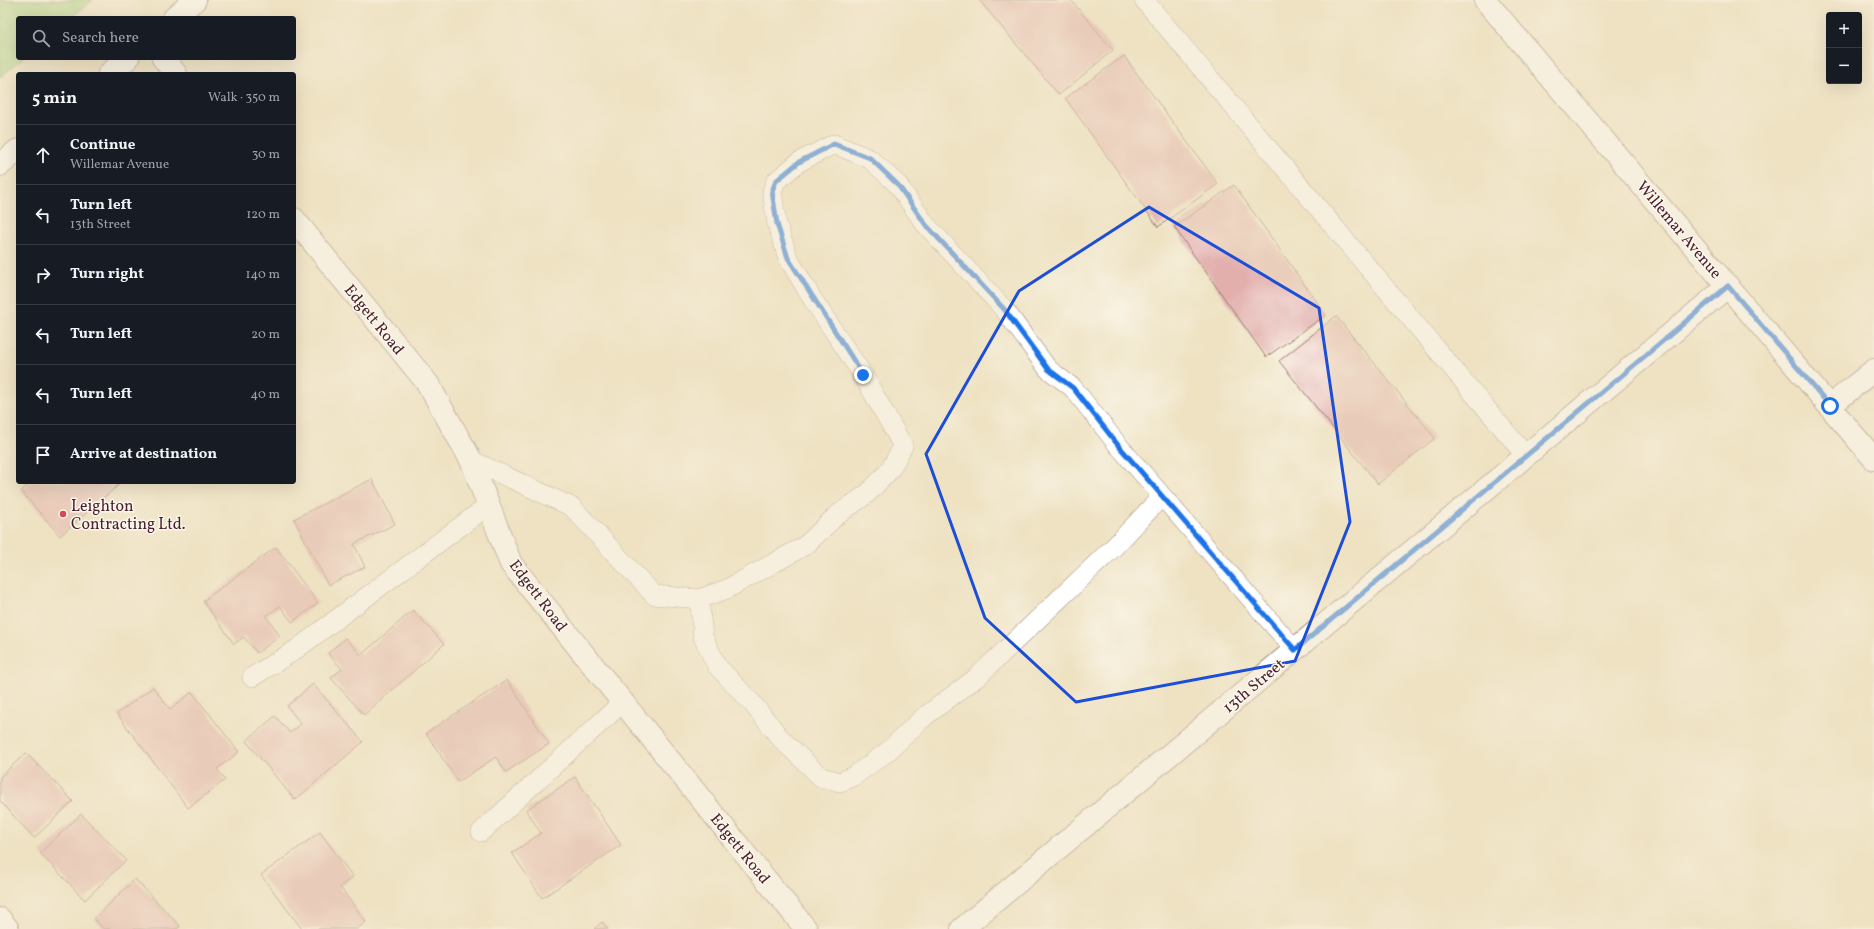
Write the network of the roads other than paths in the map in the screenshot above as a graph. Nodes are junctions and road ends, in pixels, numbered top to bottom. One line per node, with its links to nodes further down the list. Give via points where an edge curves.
1 (196, 0): 4 (street)
2 (1144, 0): 15 (lane)
3 (1485, 0): 12 (street, Willemar Avenue)
4 (176, 16)
5 (126, 60): 7 (street)
6 (164, 60): 8 (street)
7 (111, 72)
8 (174, 72)
9 (16, 152): 10 (street)
10 (0, 165)
11 (296, 221): 17 (street, Edgett Road, via 428,384)
12 (1728, 286): 14 (street, Willemar Avenue); 15 (street, 13th Street)
13 (1874, 370): 14 (street)
14 (1830, 406): 16 (street, Willemar Avenue)
15 (1526, 456): 21 (street, 13th Street)
16 (1874, 459)
17 (471, 460): 19 (street, Edgett Road); 20 (lane, via 572,507 654,595)
18 (1162, 496): 20 (lane, via 1110,550 976,678 924,717 882,756 854,776 840,782 821,777 782,740 717,666 703,637); 20 (lane, via 1073,388 1048,369 1004,309 926,225 898,185 870,158 834,144 799,162 776,181 772,191 777,224 788,258 863,375 903,446 890,470 867,494 837,515 806,545 727,588); 21 (lane)
19 (489, 505): 22 (lane, via 294,651); 23 (street, Edgett Road, via 511,564)
20 (699, 599)
21 (1295, 650): 28 (street, 13th Street)
22 (252, 677)
23 (623, 702): 24 (lane); 27 (street, Edgett Road)
24 (481, 832)
25 (0, 919): 26 (street)
26 (8, 929)
27 (806, 929)
28 (962, 929)

